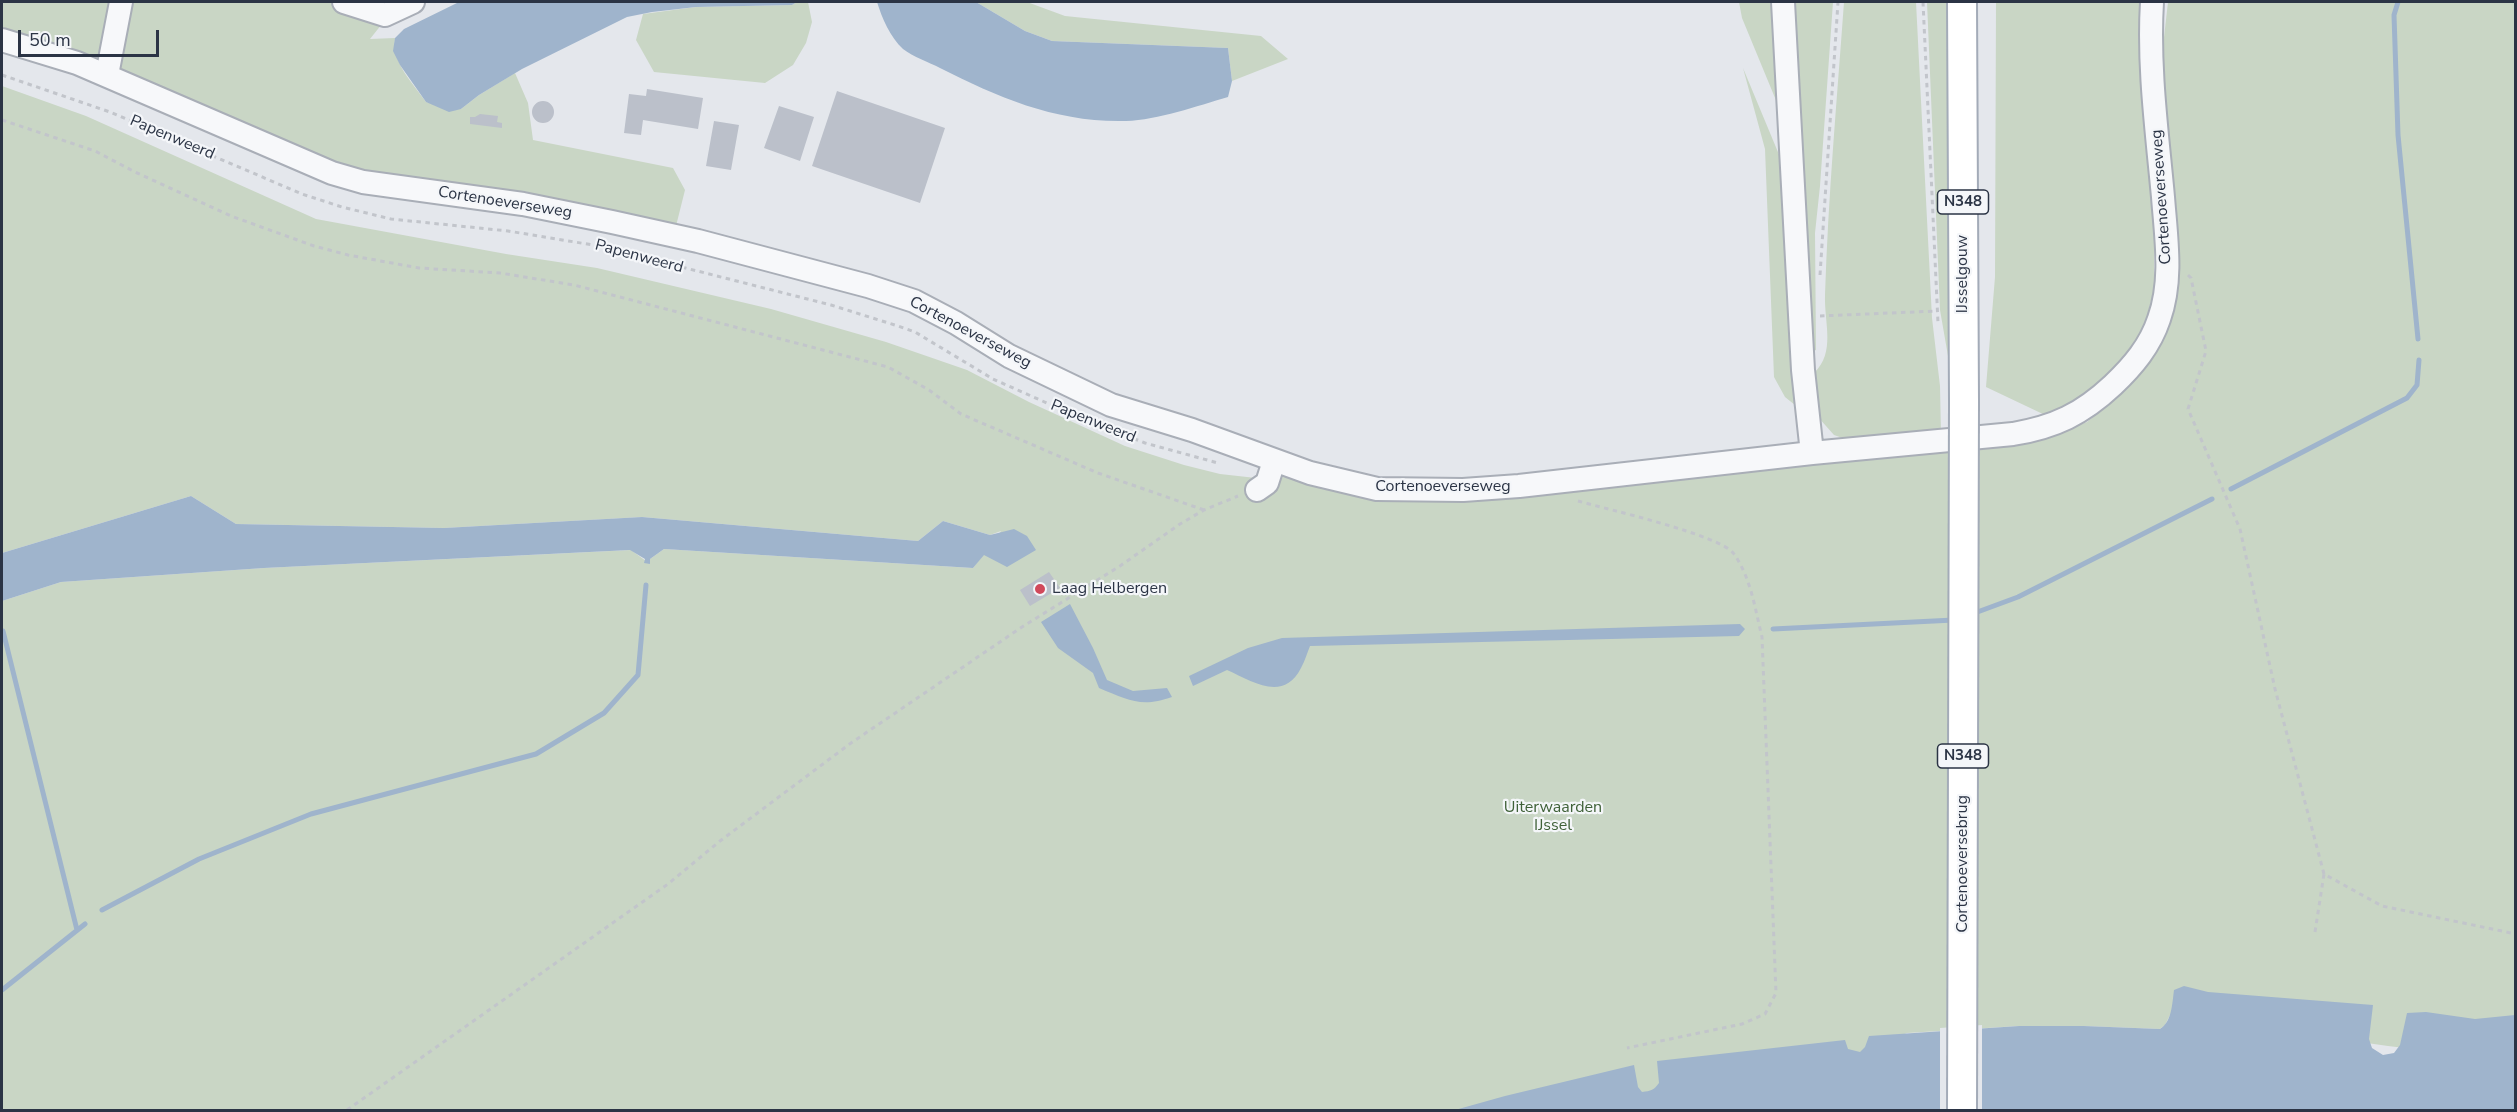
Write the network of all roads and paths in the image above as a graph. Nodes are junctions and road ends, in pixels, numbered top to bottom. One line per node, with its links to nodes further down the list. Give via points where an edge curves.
1 (121, 2): 11 (street)
2 (344, 2): 3 (street, via 385,15)
3 (413, 2)
4 (1783, 2): 17 (street, via 1803,370)
5 (1838, 2): 14 (path)
6 (1923, 2): 15 (path, IJsselgouw, via 1937,311 1820,316)
7 (1962, 2): 16 (main road, IJsselgouw / N348)
8 (2152, 2): 13 (street, Cortenoeverseweg, via 2153,73)
9 (2, 40): 11 (street, Cortenoeverseweg)
10 (2, 75): 19 (path, Papenweerd, via 110,112 302,194 342,207 391,219 508,231 599,246 898,326 915,332 993,379 1067,412 1144,443)
11 (106, 75): 18 (street, Cortenoeverseweg, via 332,173 363,182 567,212 698,241 914,301 1009,356 1111,405)
12 (2, 120): 22 (path, via 69,141 231,216 314,246 418,268 500,273 574,285 888,367 961,414 1098,473)
13 (2167, 249): 17 (street, Cortenoeverseweg, via 2168,270 2160,317 2135,364 2093,403 2068,418 2042,429 2013,434); 23 (path, via 2191,278 2206,351 2188,409 2240,529 2275,688)
14 (1820, 277)
15 (1820, 306)
16 (1964, 402): 28 (main road, Cortenoeversebrug / N348, bridge)
17 (1812, 453): 18 (street, Cortenoeverseweg, via 1463,490 1377,489)
18 (1274, 461): 20 (street, via 1267,483)
19 (1225, 464)
20 (1257, 490): 22 (path)
21 (1569, 498): 26 (path, via 1702,536 1733,552 1748,581 1762,637 1776,993 1766,1014 1742,1024)
22 (1204, 510): 27 (path, via 851,743 668,884)
23 (2324, 874): 24 (path); 25 (path, via 2382,906)
24 (2315, 932)
25 (2516, 934)
26 (1627, 1048)
27 (346, 1110)
28 (1962, 1110)

